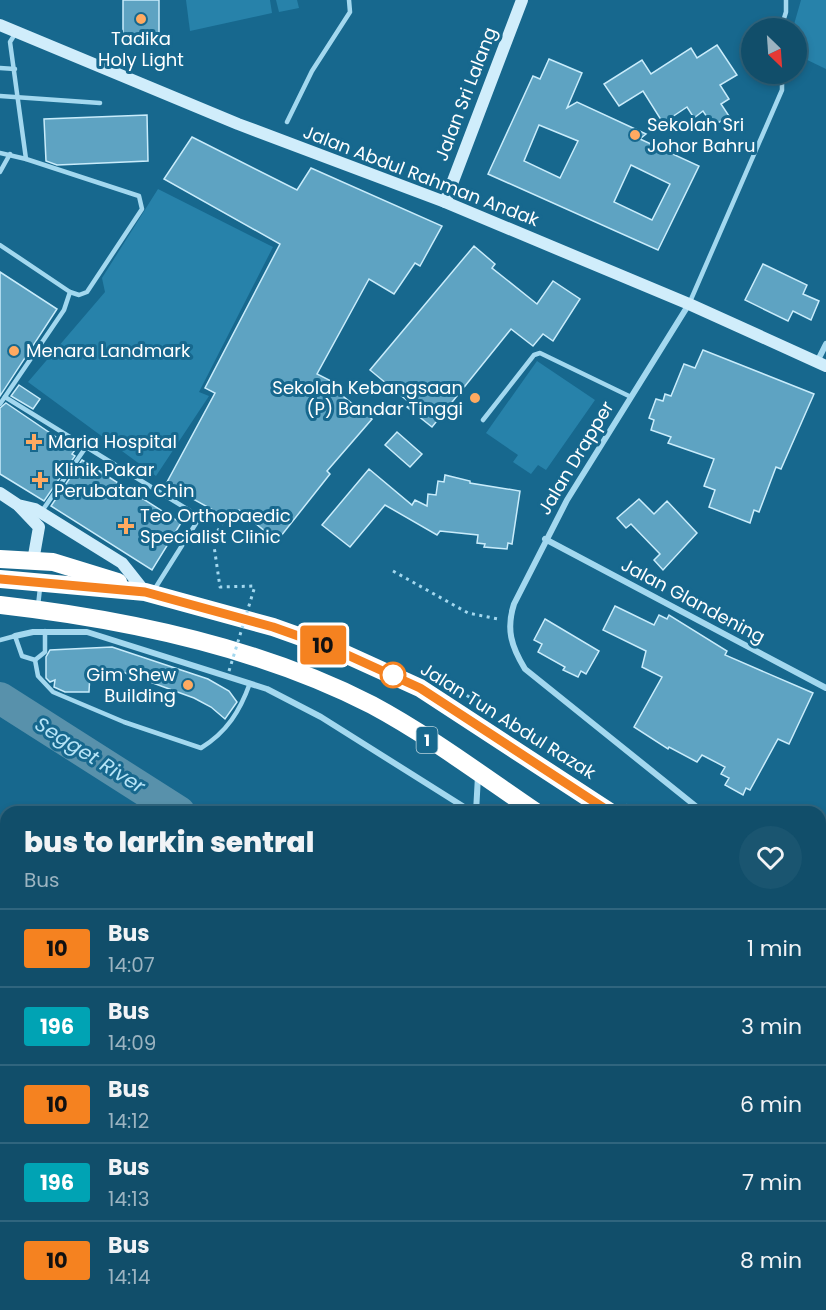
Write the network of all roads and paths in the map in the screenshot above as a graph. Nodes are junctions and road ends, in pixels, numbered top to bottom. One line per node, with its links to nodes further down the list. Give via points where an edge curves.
1 (350, 0): 13 (lane, via 346,18)
2 (522, 0): 18 (street, Jalan Sri Lalang)
3 (786, 0): 4 (lane)
4 (784, 18)
5 (0, 25): 6 (street, Jalan Abdul Rahman Andak)
6 (16, 32): 8 (lane, via 10,42); 18 (street, Jalan Abdul Rahman Andak, via 238,124)
7 (0, 68): 8 (lane)
8 (15, 69): 11 (lane)
9 (782, 84): 21 (lane)
10 (0, 96): 11 (lane)
11 (20, 97): 12 (lane); 16 (lane)
12 (100, 103)
13 (286, 122)
14 (0, 153): 15 (lane)
15 (10, 154): 16 (lane); 17 (lane)
16 (26, 159): 20 (lane, via 132,193 142,202 142,209 87,292)
17 (0, 172)
18 (445, 202): 21 (street, Jalan Abdul Rahman Andak)
19 (0, 245): 20 (lane)
20 (70, 292): 24 (lane, via 64,310)
21 (689, 304): 23 (street, Jalan Abdul Rahman Andak); 25 (street, Jalan Drapper)
22 (826, 344): 23 (street)
23 (822, 364)
24 (5, 397): 26 (lane); 28 (lane)
25 (631, 397): 27 (lane, via 540,353 534,355); 33 (street, Jalan Drapper)
26 (0, 404)
27 (483, 420)
28 (86, 447): 31 (lane); 39 (lane, via 200,517)
29 (0, 493): 30 (street)
30 (18, 505): 31 (street); 35 (street, via 39,527)
31 (40, 513): 39 (street, via 123,563)
32 (223, 522): 47 (path, bridge, via 213,539 220,587 255,586)
33 (545, 540): 42 (street, Jalan Drapper); 49 (street, Jalan Glandening)
34 (0, 559): 35 (highway)
35 (33, 561): 39 (highway, via 94,573)
36 (393, 571): 42 (path, via 468,613)
37 (0, 579): 38 (highway, Jalan Tun Abdul Razak / 1)
38 (41, 580): 39 (highway, Jalan Tun Abdul Razak / 1); 41 (lane)
39 (148, 593): 54 (highway, Jalan Tun Abdul Razak / 1, via 273,627 376,667 420,688)
40 (0, 605): 41 (highway, 1)
41 (37, 609): 50 (highway, 1, via 128,623 265,662 372,706)
42 (509, 621): 55 (street, Jalan Drapper, via 510,636 525,669 540,684)
43 (45, 631): 44 (street); 46 (lane, via 45,652); 48 (street, via 87,633)
44 (15, 636): 45 (lane); 46 (lane, via 22,656)
45 (0, 640)
46 (35, 660): 48 (lane, via 38,676 53,692 201,748 218,738 241,708)
47 (229, 671)
48 (250, 683): 51 (street, via 321,717)
49 (826, 688)
50 (478, 772): 52 (street); 53 (highway, 1)
51 (464, 806)
52 (475, 806)
53 (527, 806)
54 (601, 806)
55 (695, 806)

